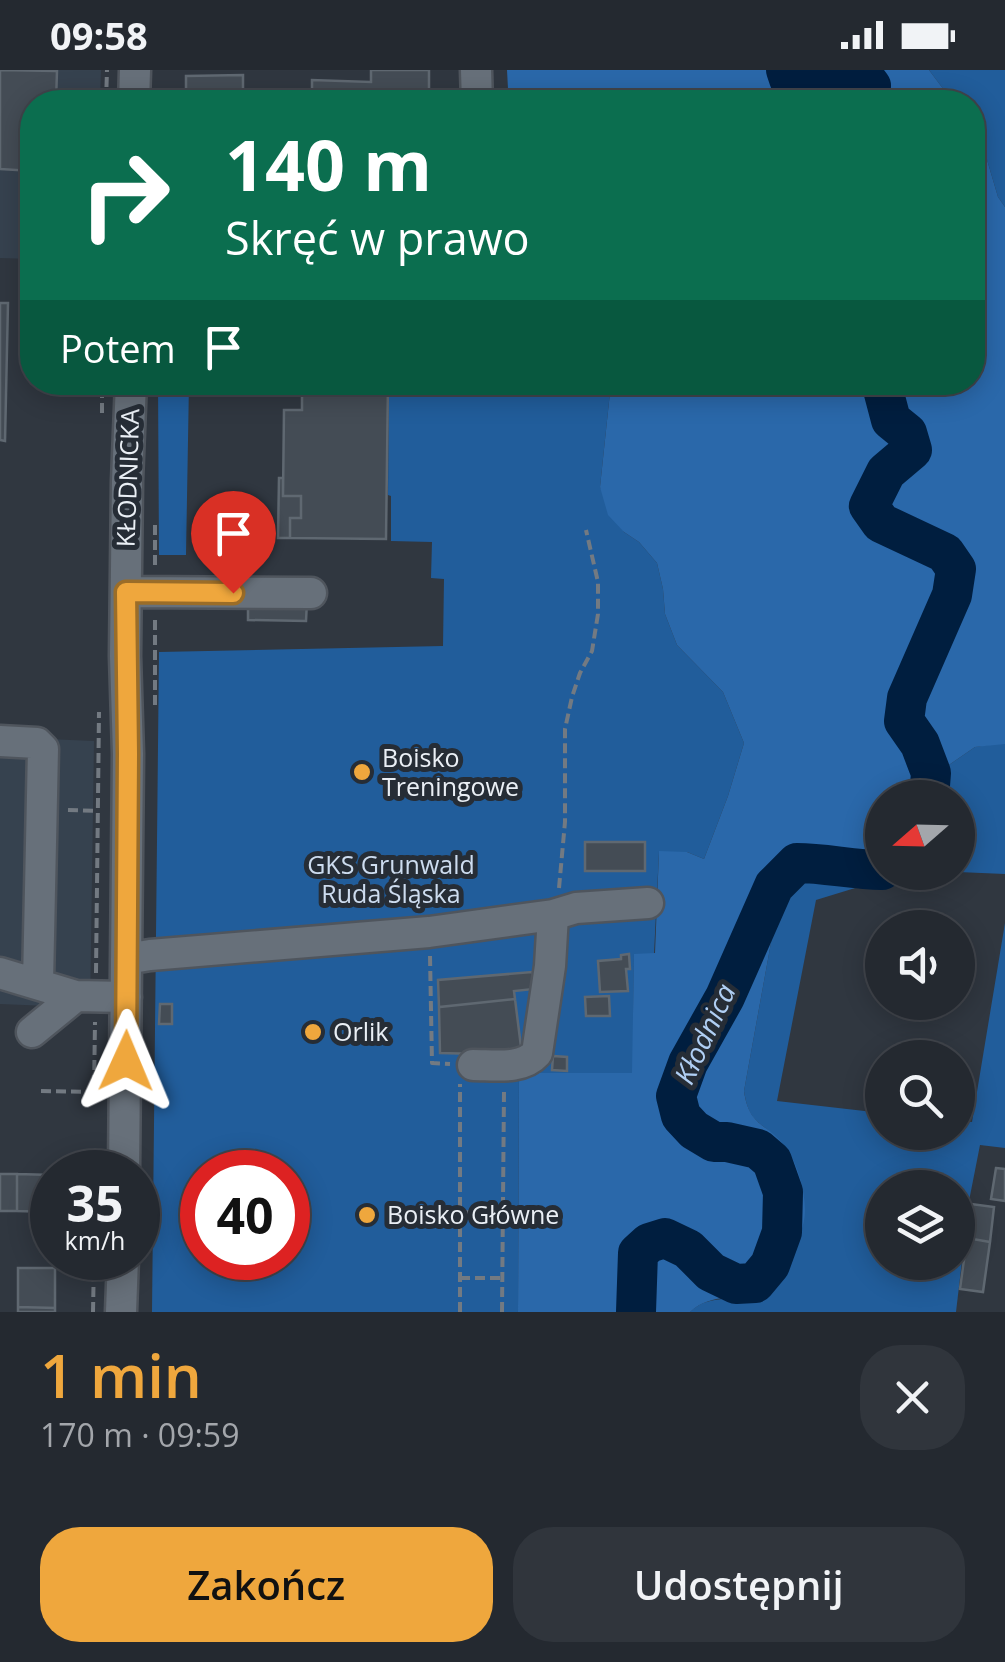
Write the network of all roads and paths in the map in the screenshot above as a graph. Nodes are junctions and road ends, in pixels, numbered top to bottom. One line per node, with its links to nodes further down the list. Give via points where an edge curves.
1 (102, 395): 3 (path)
2 (130, 395): 6 (street, KŁODNICKA, via 126,480)
3 (102, 415)
4 (154, 514): 6 (path)
5 (586, 530): 12 (path, via 598,614 565,729 564,839)
6 (140, 592): 7 (street); 9 (path); 14 (street, KŁODNICKA, via 128,754)
7 (311, 594)
8 (99, 700): 17 (path)
9 (154, 718)
10 (0, 741): 16 (street, via 42,749)
11 (648, 903): 12 (street)
12 (552, 915): 13 (street); 20 (street, via 536,1053 520,1064)
13 (429, 932): 14 (street); 20 (path, via 432,1064)
14 (126, 959): 18 (street, KŁODNICKA)
15 (0, 972): 16 (street)
16 (38, 983): 17 (street)
17 (86, 996): 18 (street); 19 (street); 22 (path, via 94,1092)
18 (126, 997): 23 (street, KŁODNICKA)
19 (32, 1032)
20 (473, 1065): 24 (path, via 473,1082 460,1082)
21 (504, 1082): 25 (path)
22 (41, 1091)
23 (124, 1150)
24 (460, 1212): 25 (path); 26 (path)
25 (503, 1213): 27 (path)
26 (460, 1278): 27 (path); 32 (path)
27 (502, 1278): 33 (path)
28 (94, 1280): 30 (path)
29 (122, 1280): 31 (street)
30 (93, 1312)
31 (121, 1312)
32 (460, 1312)
33 (502, 1312)

